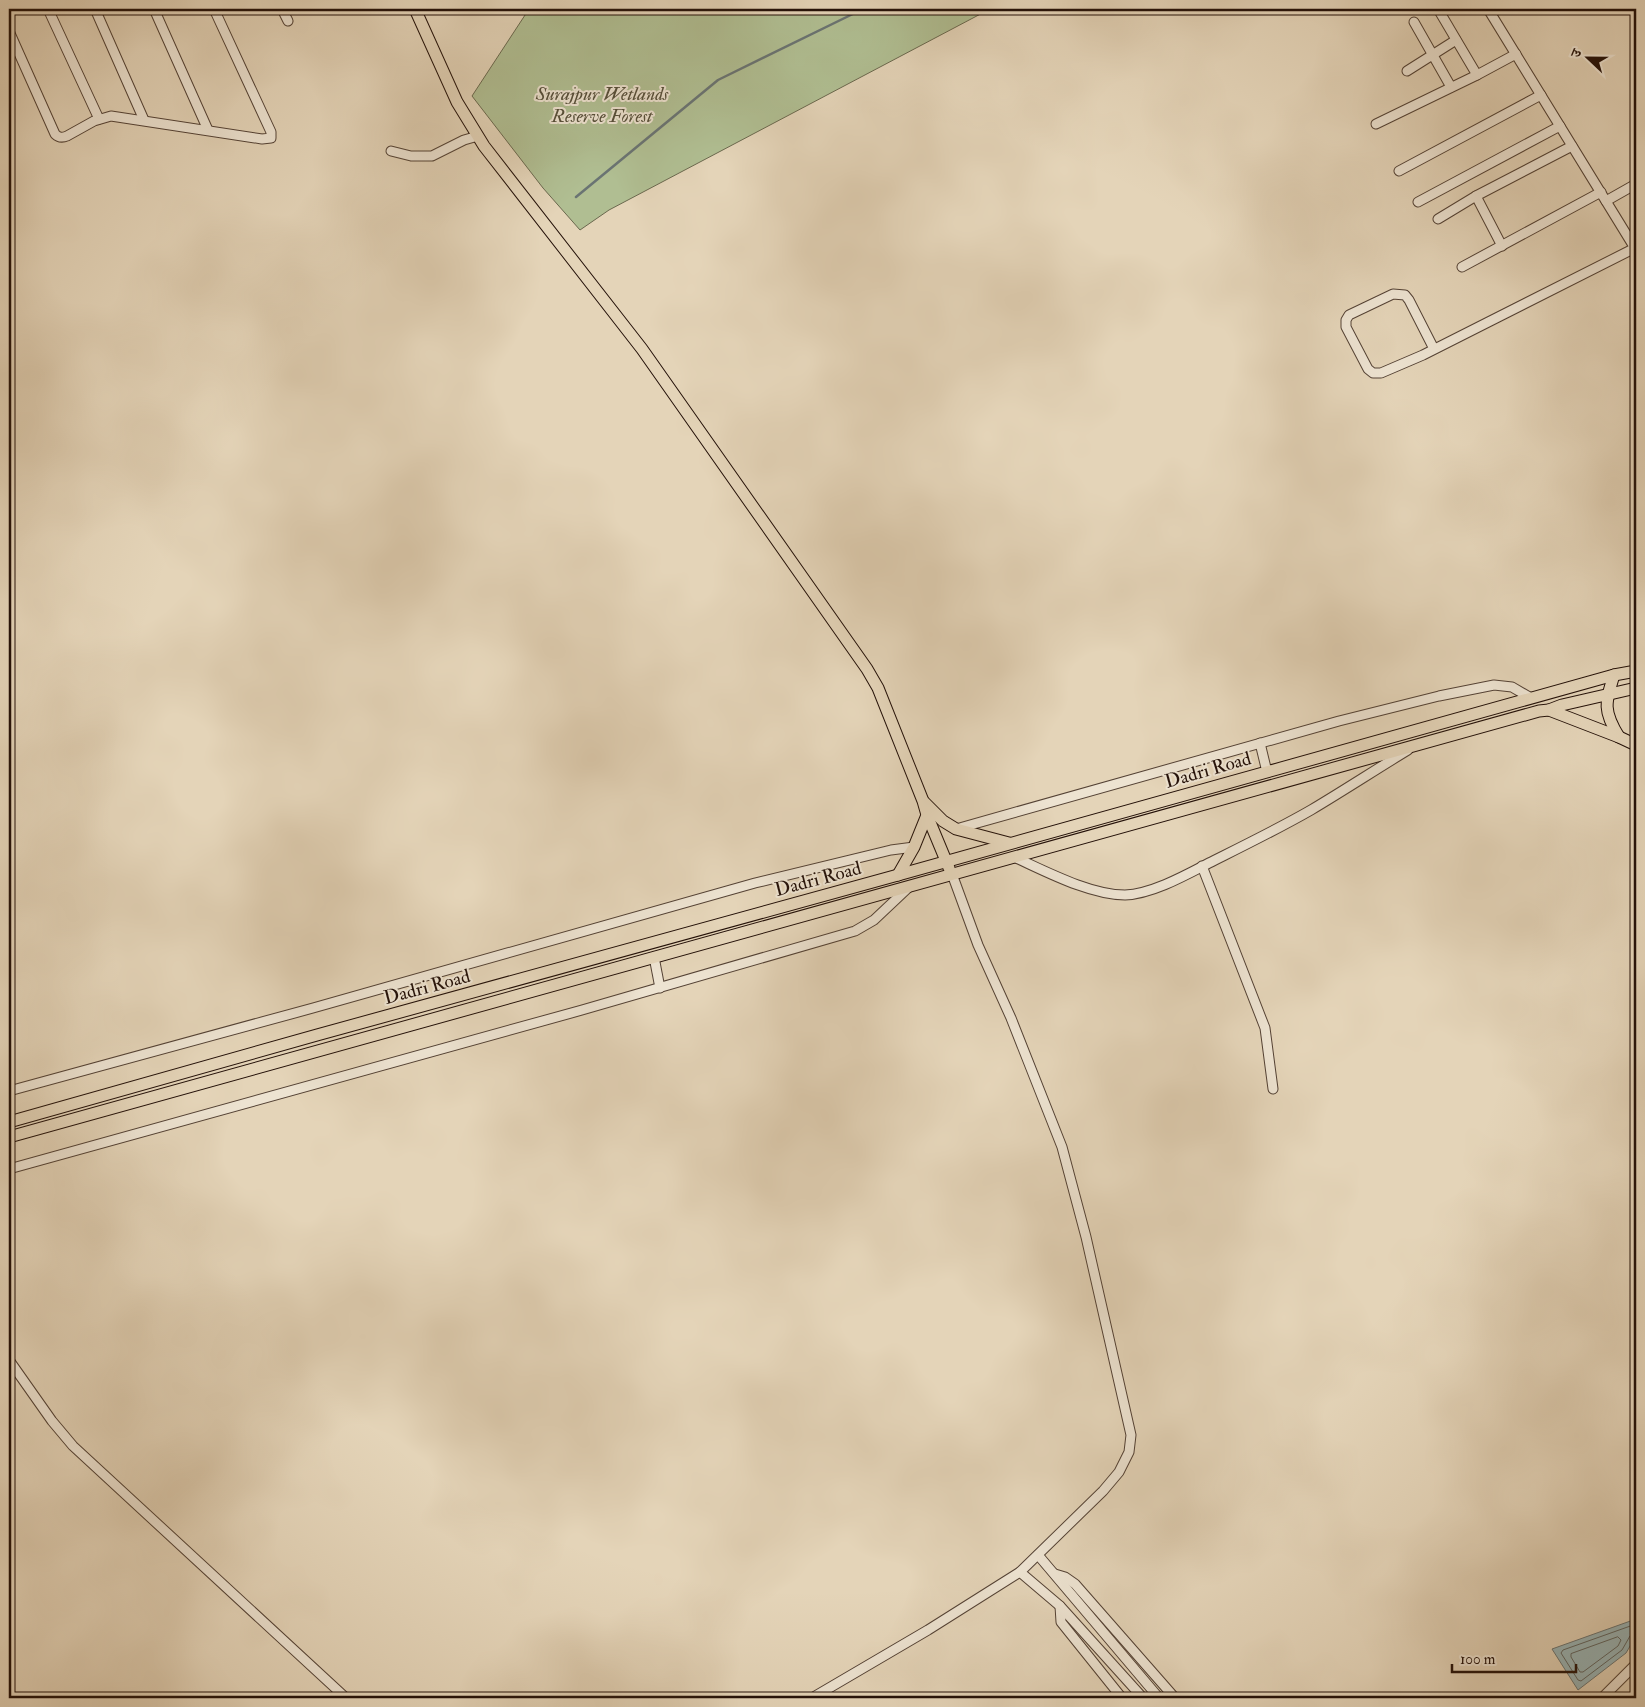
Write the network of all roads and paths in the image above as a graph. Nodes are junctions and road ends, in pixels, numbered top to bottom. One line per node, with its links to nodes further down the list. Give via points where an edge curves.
1 (48, 9): 19 (street)
2 (95, 9): 20 (street)
3 (154, 9): 23 (street)
4 (214, 9): 23 (street, via 272,136 262,139)
5 (282, 9): 9 (street)
6 (414, 9): 24 (main road, via 457,102)
7 (1438, 9): 12 (street)
8 (1488, 9): 14 (street)
9 (288, 21)
10 (1414, 22): 13 (street)
11 (9, 31): 19 (street, via 58,137 67,136)
12 (1456, 40): 13 (street); 16 (street)
13 (1433, 54): 15 (street); 17 (street)
14 (1516, 54): 16 (street); 18 (street)
15 (1407, 71)
16 (1477, 75): 17 (street)
17 (1451, 87): 21 (street)
18 (1541, 95): 22 (street); 27 (street)
19 (99, 119): 20 (street, via 111,116)
20 (144, 120): 23 (street)
21 (1376, 124)
22 (1560, 126): 25 (street); 32 (street)
23 (208, 130)
24 (478, 136): 26 (street, via 432,156 411,156); 49 (main road, via 642,349 867,669 878,688)
25 (1572, 146): 29 (street); 30 (street)
26 (391, 151)
27 (1399, 171)
28 (1636, 184): 31 (street)
29 (1600, 192): 31 (street); 34 (street)
30 (1476, 196): 33 (street); 34 (street)
31 (1606, 201): 35 (street)
32 (1418, 202)
33 (1438, 219)
34 (1502, 246): 36 (street)
35 (1636, 249): 37 (street)
36 (1462, 267)
37 (1434, 350): 37 (street, via 1381,373 1373,373 1346,327 1346,320 1393,294 1404,295)
38 (1636, 671): 39 (main road, Dadri Road)
39 (1619, 675): 40 (main road); 41 (main road); 42 (main road, Dadri Road)
40 (1636, 689): 41 (main road, Dadri Road)
41 (1608, 694): 43 (main road, Dadri Road); 44 (main road, via 1606,704 1610,722)
42 (1532, 698): 45 (street, via 1512,687 1494,685 1439,696); 48 (main road, Dadri Road)
43 (1544, 710): 44 (main road); 46 (main road, Dadri Road)
44 (1619, 737): 47 (main road)
45 (1260, 743): 48 (street); 51 (street)
46 (1416, 745): 54 (main road, Dadri Road); 56 (street, via 1310,810)
47 (1636, 745)
48 (1265, 765): 52 (main road, Dadri Road)
49 (923, 801): 50 (main road); 51 (main road)
50 (927, 815): 53 (main road); 55 (main road)
51 (956, 829): 52 (main road)
52 (1011, 844): 55 (main road, Dadri Road)
53 (914, 847): 58 (main road); 63 (street, via 755,883)
54 (1014, 857): 56 (street, via 1108,894 1124,895 1141,892); 57 (main road, Dadri Road)
55 (946, 862): 57 (main road); 58 (main road, Dadri Road)
56 (1202, 866): 62 (street, via 1265,1028)
57 (952, 874): 59 (main road, Dadri Road); 68 (street, via 1062,1147 1131,1435 1129,1452 1119,1472)
58 (898, 875): 64 (main road, Dadri Road)
59 (911, 885): 60 (main road, Dadri Road); 61 (street, via 874,920 855,931)
60 (654, 957): 61 (street); 65 (main road, Dadri Road)
61 (660, 988): 66 (street)
62 (1273, 1089)
63 (9, 1091)
64 (9, 1122)
65 (9, 1137)
66 (9, 1169)
67 (9, 1360): 73 (street, via 73,1446)
68 (1038, 1555): 69 (street); 70 (street)
69 (1020, 1572): 71 (street); 74 (street)
70 (1054, 1574): 77 (street); 78 (street, via 1075,1584)
71 (1060, 1606): 75 (street, via 1061,1622); 76 (street)
72 (1636, 1664): 79 (street)
73 (346, 1698)
74 (812, 1698)
75 (1122, 1698)
76 (1142, 1698)
77 (1159, 1698)
78 (1175, 1698)
79 (1602, 1698)

